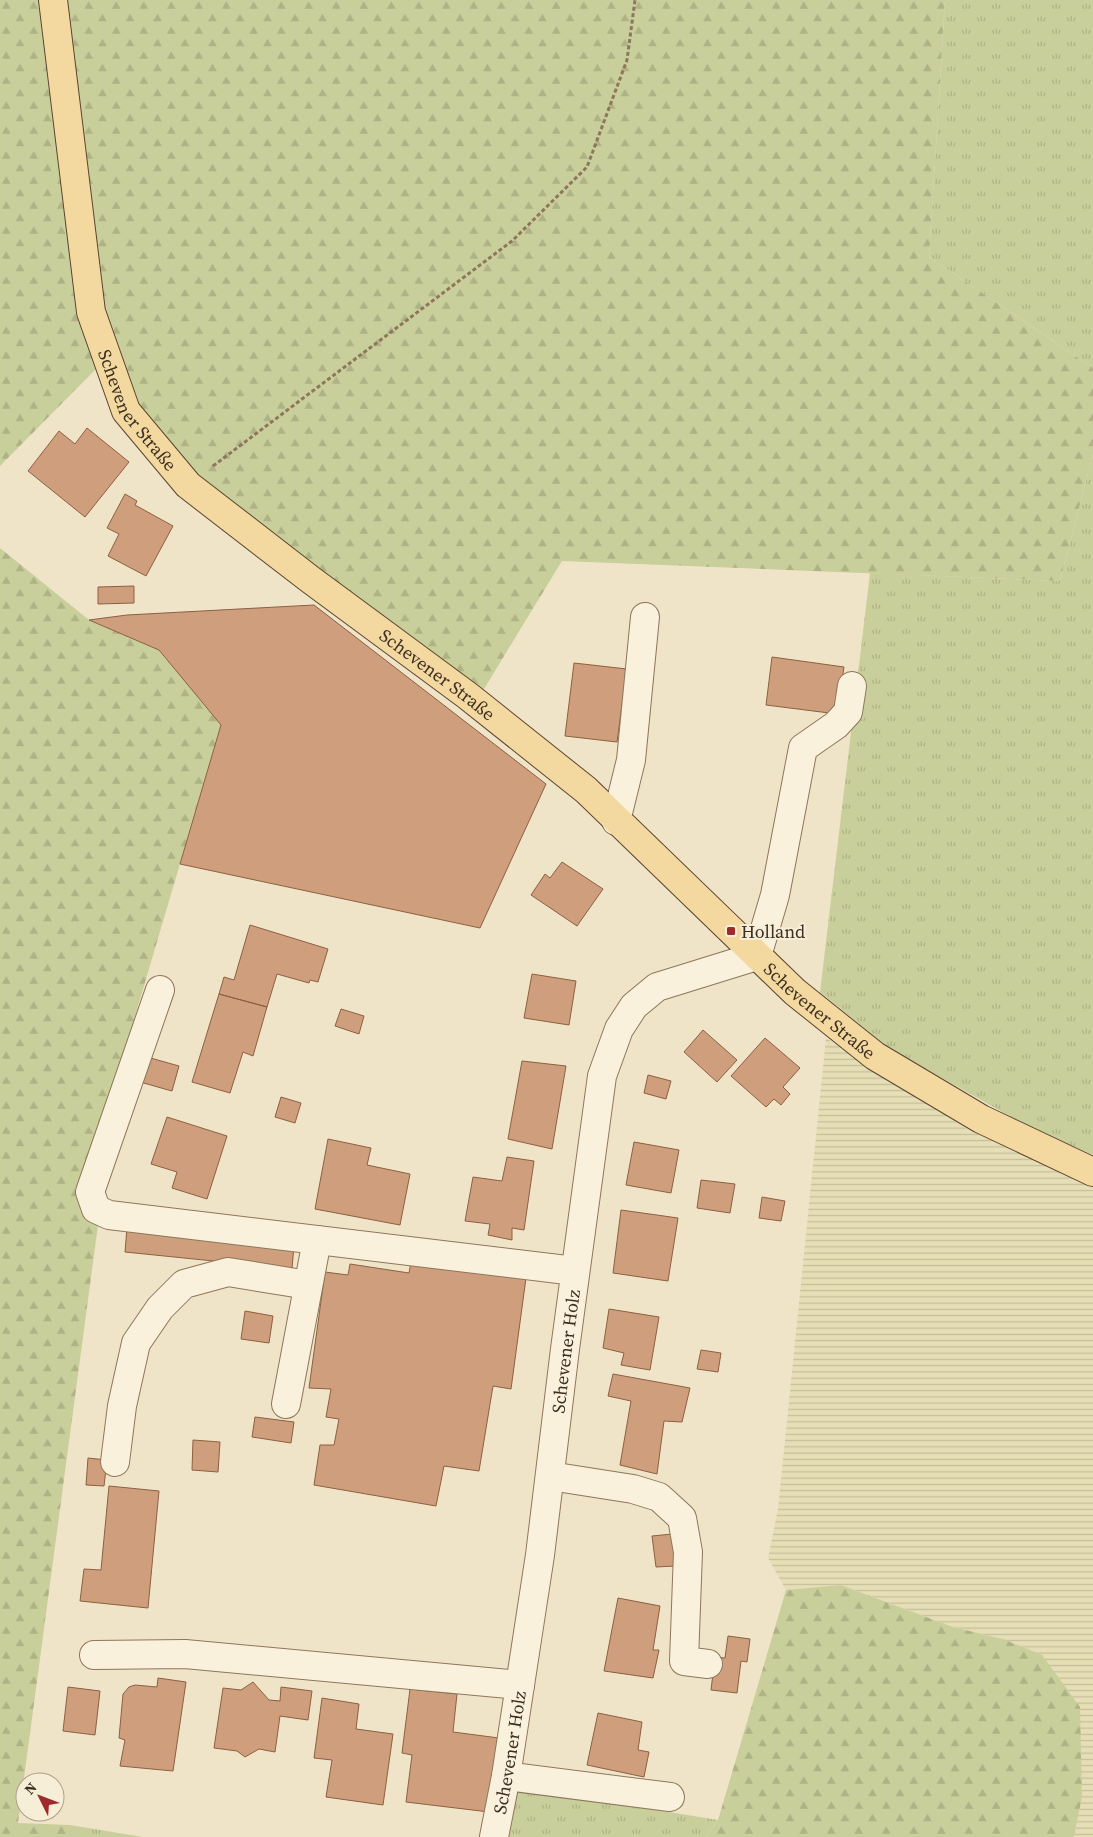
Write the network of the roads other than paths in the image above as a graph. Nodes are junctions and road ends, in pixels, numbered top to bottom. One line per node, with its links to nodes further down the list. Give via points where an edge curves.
1 (53, 0): 4 (main road, Schevener Straße, via 91,312 126,412 188,485 468,696 586,790)
2 (645, 617): 4 (lane, via 631,760)
3 (852, 686): 5 (lane, via 848,712 836,725 803,748 775,895)
4 (616, 820): 5 (main road, Schevener Straße)
5 (758, 956): 7 (main road, Schevener Straße, via 816,1011 875,1056 982,1119); 9 (lane, Schevener Holz, via 657,987 634,1006 619,1029 602,1076)
6 (160, 990): 8 (lane, via 90,1192 96,1209 109,1216)
7 (1093, 1172)
8 (317, 1240): 9 (lane); 10 (lane)
9 (575, 1271): 13 (lane, Schevener Holz)
10 (308, 1285): 11 (lane); 12 (lane, via 228,1272 184,1284 160,1308 136,1343 122,1406)
11 (286, 1404)
12 (115, 1462)
13 (550, 1476): 15 (lane, via 634,1489 659,1497 682,1518 688,1552 684,1661); 16 (lane, Schevener Holz)
14 (94, 1655): 16 (lane, via 185,1654)
15 (708, 1664)
16 (520, 1685): 17 (lane, Schevener Holz)
17 (506, 1776): 18 (lane); 19 (lane, Schevener Holz)
18 (670, 1797)
19 (494, 1837)

